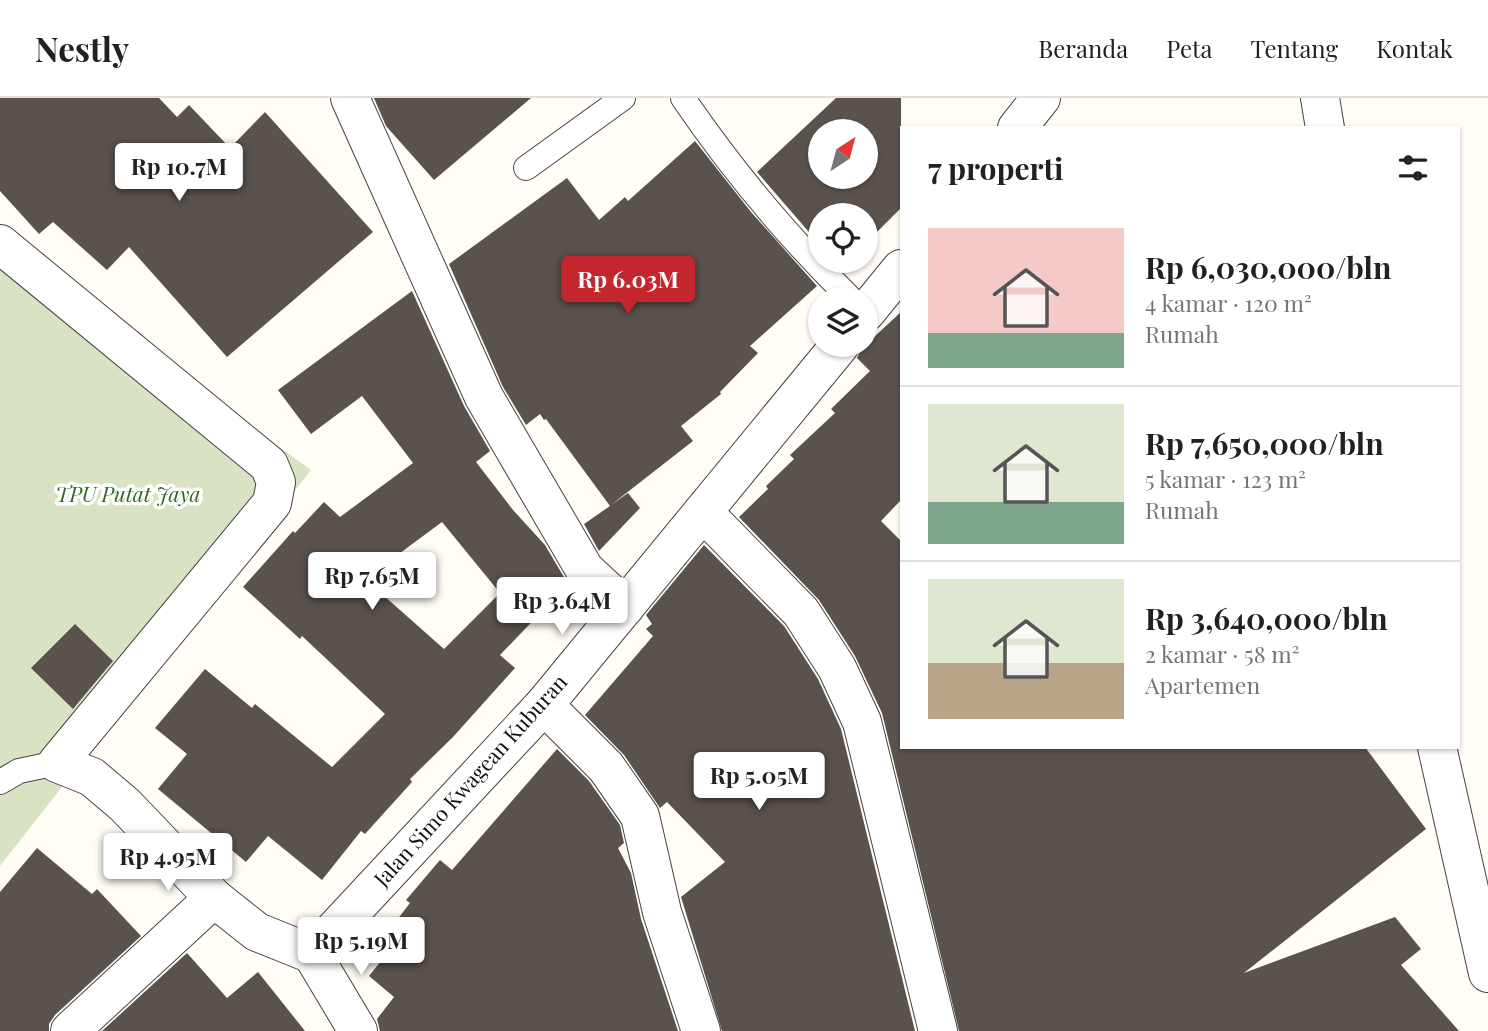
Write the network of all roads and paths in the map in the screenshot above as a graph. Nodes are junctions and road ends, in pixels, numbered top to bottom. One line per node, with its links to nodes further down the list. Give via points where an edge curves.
1 (350, 98): 13 (street, via 484,397 585,570)
2 (623, 98): 6 (lane)
3 (683, 98): 9 (lane, via 758,197)
4 (1320, 98): 5 (street)
5 (1325, 126)
6 (526, 167)
7 (0, 244): 16 (street, via 269,465 276,482 272,503)
8 (900, 270): 10 (street)
9 (838, 287)
10 (878, 297)
11 (830, 357): 12 (street, Jalan Simo Kwagean Kuburan)
12 (703, 512): 13 (street, Jalan Simo Kwagean Kuburan); 24 (street, via 801,612 837,668 862,722)
13 (625, 607): 14 (street, Jalan Simo Kwagean Kuburan)
14 (544, 705): 19 (street, Jalan Simo Kwagean Kuburan); 23 (street, via 606,766 640,816 662,912)
15 (1437, 749): 20 (street)
16 (57, 763): 17 (lane, via 19,771); 18 (street, via 92,777 125,805)
17 (0, 782)
18 (214, 898): 19 (street, via 257,932); 21 (street)
19 (312, 954): 22 (street)
20 (1488, 973)
21 (69, 1031)
22 (358, 1031)
23 (701, 1031)
24 (939, 1031)

